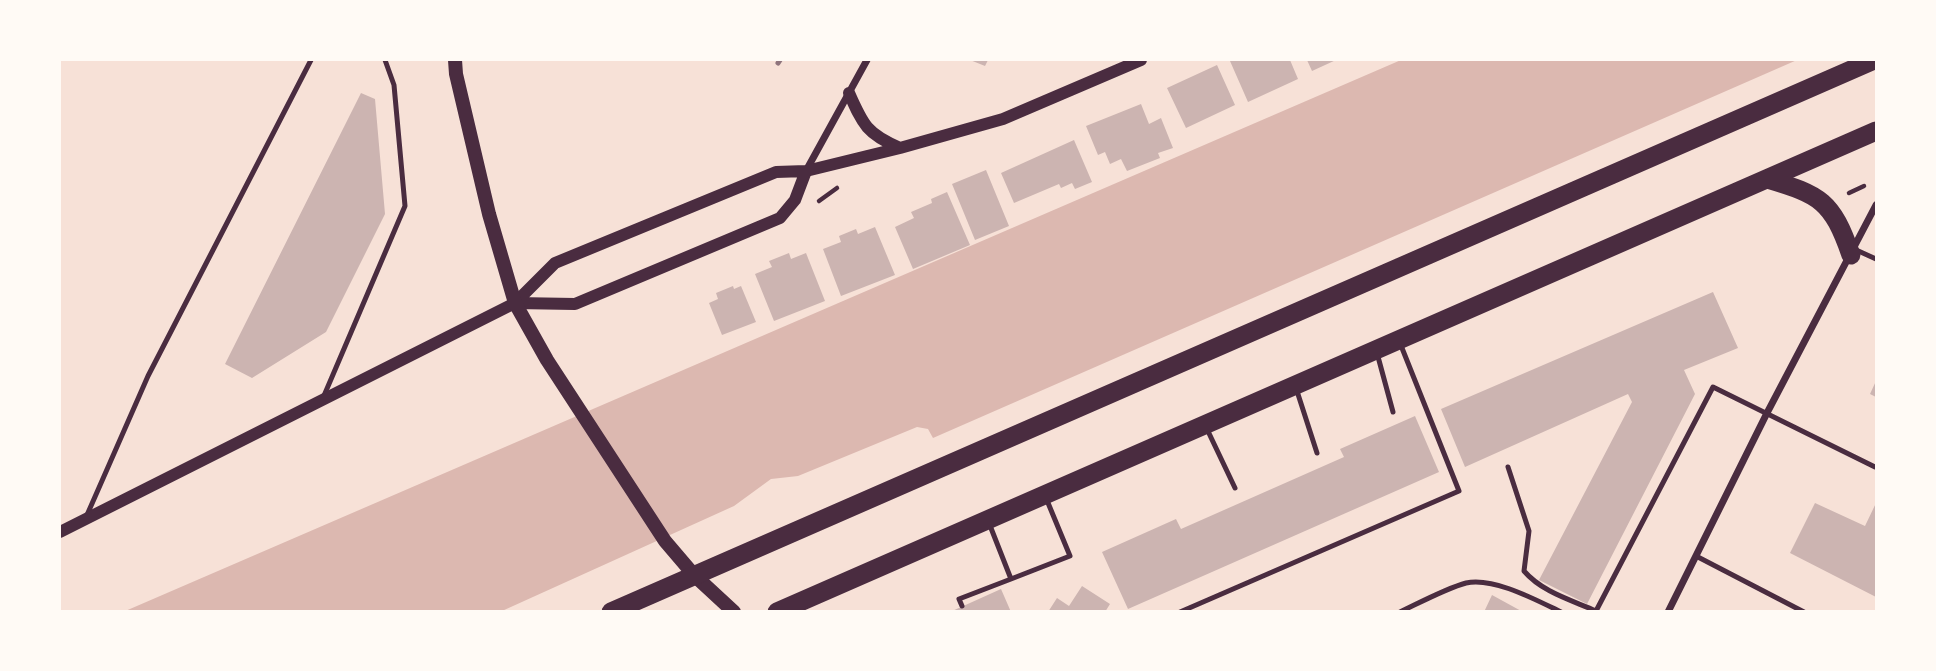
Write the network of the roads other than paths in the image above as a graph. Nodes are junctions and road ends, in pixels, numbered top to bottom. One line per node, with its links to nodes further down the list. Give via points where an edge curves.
1 (311, 60): 29 (lane, via 148,376)
2 (385, 60): 19 (lane, via 394,85 405,206)
3 (454, 60): 15 (main road, via 489,214)
4 (867, 60): 7 (street)
5 (1141, 60): 9 (street, via 1003,119)
6 (1874, 60): 32 (highway)
7 (849, 93): 9 (street, via 860,119 873,134); 10 (street)
8 (1877, 131): 11 (highway)
9 (900, 148): 10 (street)
10 (806, 171): 15 (street, via 776,172 555,263); 15 (street, via 795,200 780,218 575,304)
11 (1767, 179): 13 (highway, via 1822,201 1839,221); 16 (highway)
12 (1877, 205): 13 (street)
13 (1852, 252): 14 (lane); 21 (street)
14 (1877, 259)
15 (515, 303): 19 (street); 32 (main road, via 665,541)
16 (1398, 340): 17 (highway); 38 (lane, via 1459,491)
17 (1376, 350): 18 (highway); 20 (lane)
18 (1295, 385): 22 (highway); 23 (lane)
19 (322, 400): 29 (street)
20 (1393, 412)
21 (1767, 413): 25 (lane); 31 (street); 41 (lane, via 1713,387)
22 (1205, 424): 26 (lane); 27 (highway)
23 (1317, 453)
24 (1508, 467): 41 (lane, via 1528,531 1524,571 1550,592)
25 (1875, 467)
26 (1235, 488)
27 (1045, 495): 28 (highway); 33 (lane, via 1070,556)
28 (988, 519): 33 (lane); 37 (highway)
29 (85, 521): 30 (street)
30 (60, 532)
31 (1696, 556): 42 (street); 43 (lane)
32 (694, 575): 35 (highway); 36 (main road)
33 (1011, 579): 34 (lane, via 960,599)
34 (962, 606)
35 (611, 611)
36 (734, 611)
37 (777, 611)
38 (1180, 611)
39 (1400, 611): 40 (lane, via 1467,583 1525,594)
40 (1560, 611)
41 (1597, 611)
42 (1668, 611)
43 (1804, 611)

